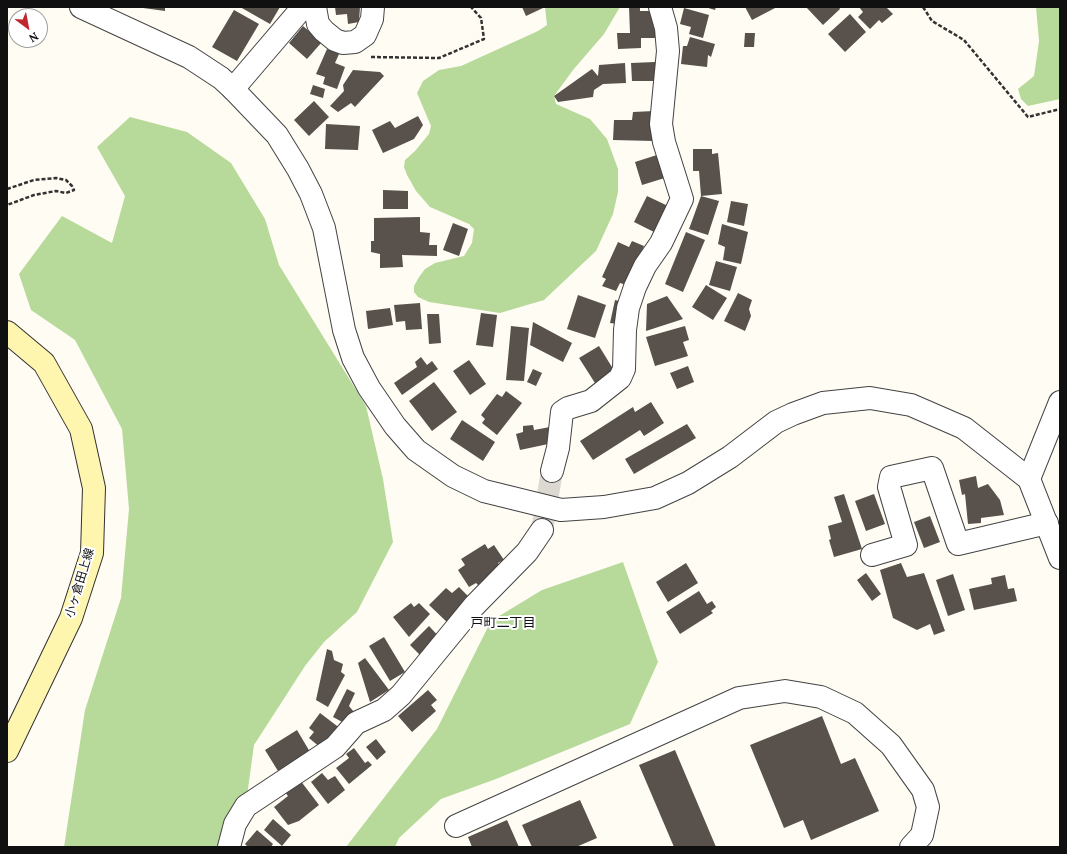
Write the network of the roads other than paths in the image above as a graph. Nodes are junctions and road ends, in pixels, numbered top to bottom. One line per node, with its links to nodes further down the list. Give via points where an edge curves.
1 (82, 7): 6 (street, via 189,57)
2 (303, 7): 6 (street)
3 (315, 7): 4 (street, via 318,24 342,43 355,42 365,35 372,19)
4 (373, 7)
5 (660, 7): 9 (street, via 666,28 668,51 661,124 682,200 635,287 628,308 624,369 620,378 591,402 562,412 558,448)
6 (233, 89): 10 (street, via 277,134 311,194 324,228 344,330 353,358 369,388 395,426 416,450 453,476 484,491 561,510 604,507 655,498 688,483 730,457 776,422 793,414 823,403 870,398 911,405 964,428)
7 (7, 332): 15 (main road, 小ヶ倉田上線, via 44,363 80,429 94,488 92,553 71,618)
8 (1060, 402): 10 (street)
9 (552, 471)
10 (1030, 479): 11 (street)
11 (1047, 523): 13 (street, via 958,544 932,468 891,477 889,487 906,545); 14 (street)
12 (542, 530): 17 (street, via 527,552 474,606 401,694 384,710 356,723 335,747 246,806 235,824)
13 (872, 555)
14 (1060, 558)
15 (7, 751)
16 (456, 826): 18 (street, via 739,698 786,691 821,697 854,713 891,745 923,790 928,807 922,835)
17 (228, 847)
18 (911, 847)

